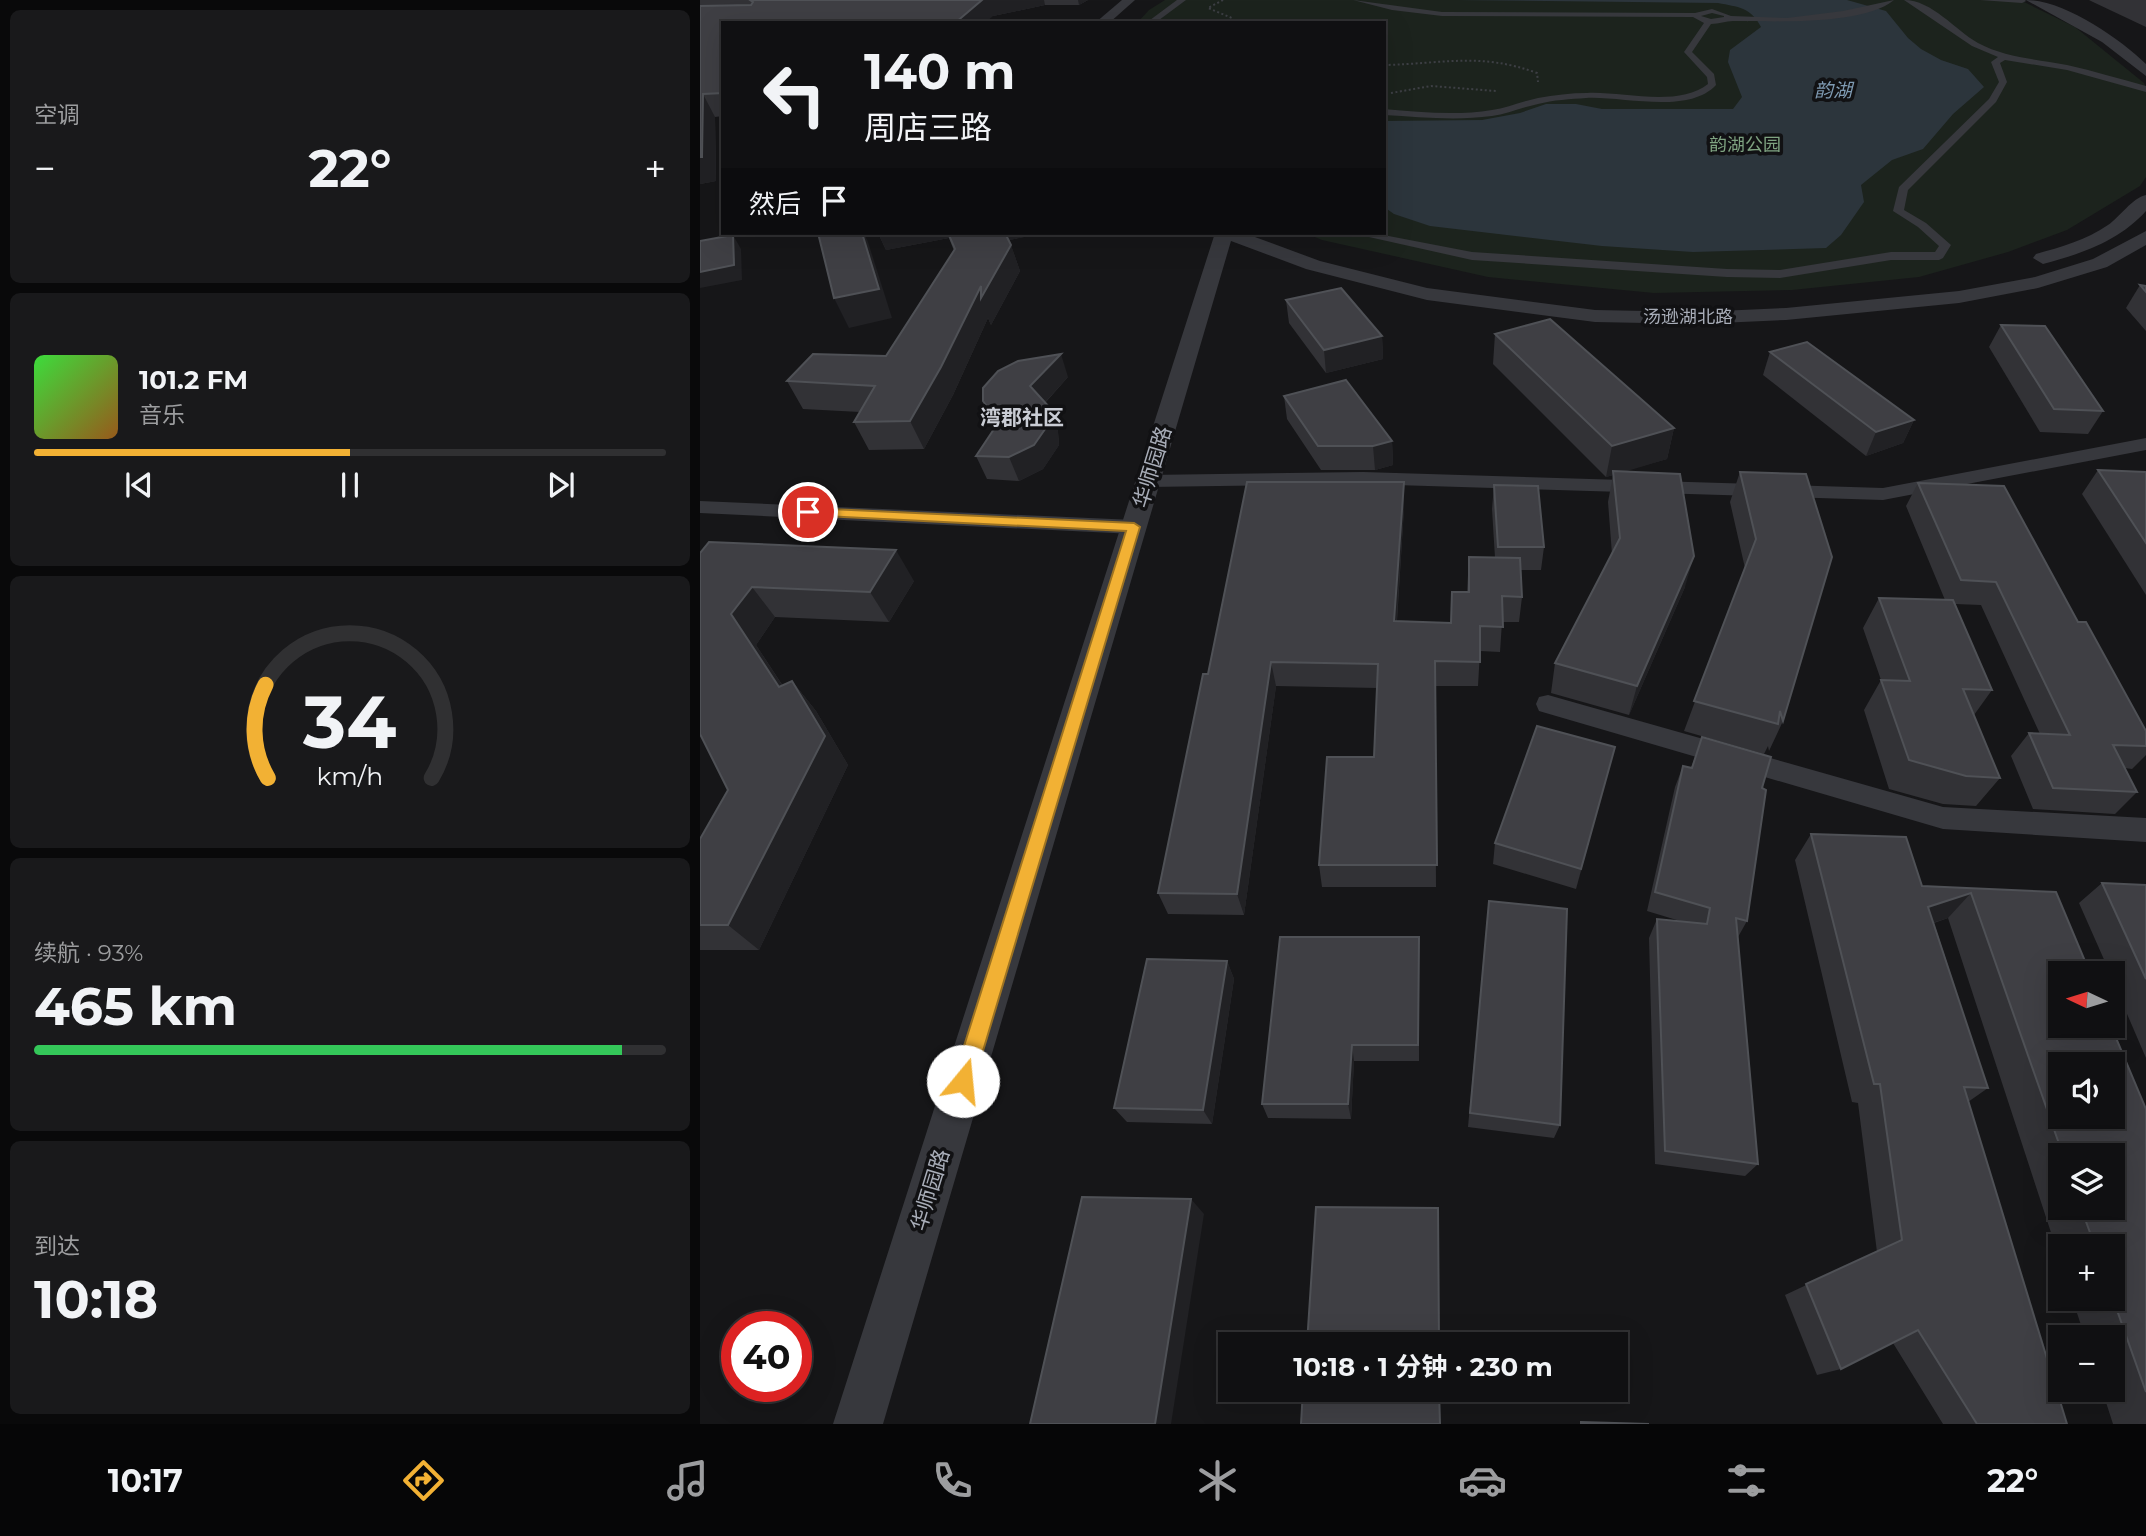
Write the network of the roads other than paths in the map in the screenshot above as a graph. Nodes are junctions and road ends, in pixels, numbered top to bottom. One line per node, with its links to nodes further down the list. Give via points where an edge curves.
1 (1129, 0): 12 (street)
2 (1143, 0): 13 (street)
3 (1182, 0): 14 (street)
4 (1357, 0): 10 (street, via 1442,14)
5 (1889, 0): 11 (street, via 1815,20)
6 (1908, 0): 17 (street, via 1975,44)
7 (1984, 0): 9 (street)
8 (2048, 0): 16 (street)
9 (2027, 1): 18 (street, via 2074,20 2128,52)
10 (1695, 15): 11 (street, via 1712,11); 15 (street)
11 (1728, 18): 15 (street)
12 (1103, 21)
13 (1118, 21)
14 (1153, 21)
15 (1709, 22): 20 (street, via 1688,52 1711,76 1712,85 1702,93 1667,98 1581,96 1452,117)
16 (2146, 51)
17 (2004, 57): 19 (street); 25 (street, via 1995,62 2004,82 1993,100 1903,190 1899,200 1899,211 1945,245 1940,256 1891,256 1780,274 1727,273 1472,256)
18 (2146, 72)
19 (2146, 89)
20 (1386, 112)
21 (2142, 211): 24 (street, 汤逊湖北路, via 2112,233 2023,264 1862,292 1698,303 1592,300 1497,290 1407,275)
22 (1225, 235): 28 (street, 华师园路)
23 (1231, 235): 26 (street, 汤逊湖北路, via 1313,265 1427,294 1595,316 1696,318 1959,297 2038,282 2100,263)
24 (1273, 235)
25 (1367, 235)
26 (2146, 236)
27 (2146, 444): 28 (street, via 1883,494 1363,478)
28 (1148, 481): 30 (street, 华师园路)
29 (700, 507): 30 (street)
30 (1134, 527): 33 (street, 华师园路)
31 (1548, 704): 32 (street, via 1943,818)
32 (2146, 830)
33 (858, 1424)

